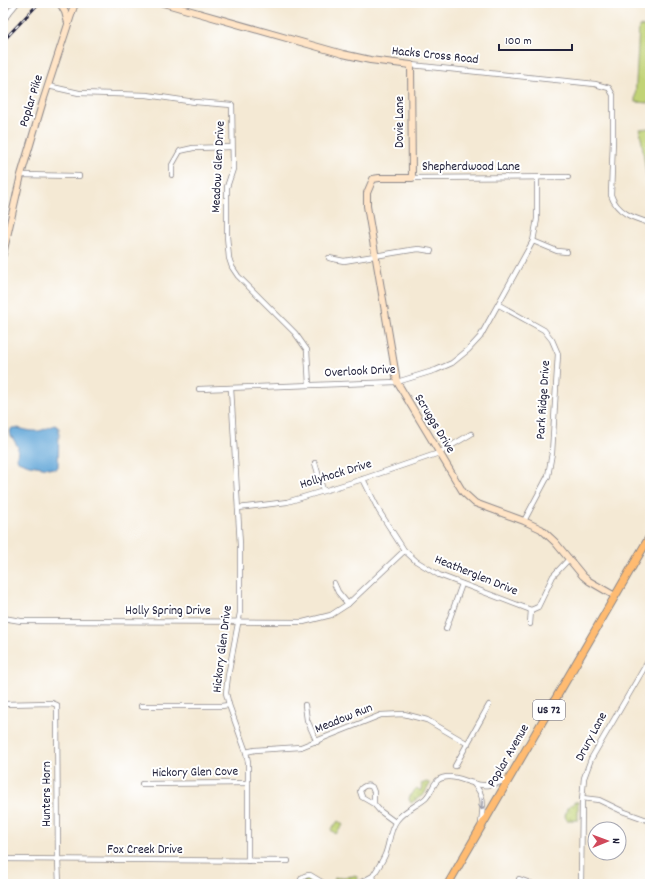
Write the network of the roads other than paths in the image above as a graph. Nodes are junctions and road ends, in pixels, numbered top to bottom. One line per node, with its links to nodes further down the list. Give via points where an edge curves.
1 (3, 3): 6 (street, via 6,10)
2 (17, 3): 6 (street)
3 (60, 3): 7 (street)
4 (76, 3): 7 (street, Poplar Pike)
5 (163, 3): 8 (street, Hacks Cross Road, via 343,54)
6 (4, 18)
7 (68, 24): 9 (street, Poplar Pike)
8 (412, 65): 15 (street, Dovie Lane); 18 (street, Hacks Cross Road, via 596,84 609,88 613,92 610,188 612,200 628,216)
9 (48, 86): 10 (street, Meadow Glen Drive, via 79,93 147,95 230,104 233,109); 12 (street, Poplar Pike)
10 (232, 147): 11 (street, via 180,151 172,165); 27 (street, Meadow Glen Drive, via 232,172 227,187 229,258 238,276 295,333 307,350)
11 (172, 175)
12 (21, 176): 13 (street); 22 (street, Poplar Pike)
13 (79, 176)
14 (568, 177): 16 (street, Shepherdwood Lane)
15 (412, 178): 16 (street, Shepherdwood Lane); 17 (street, Shepherdwood Lane)
16 (537, 178): 19 (street, Overlook Drive, via 537,219)
17 (373, 179): 23 (street, Scruggs Drive, via 367,193 367,206)
18 (650, 223)
19 (533, 241): 21 (street); 25 (street, Overlook Drive)
20 (431, 251): 23 (street, via 419,249)
21 (567, 252)
22 (3, 254)
23 (375, 256): 24 (street, via 344,261); 26 (street, Scruggs Drive)
24 (329, 258)
25 (499, 304): 26 (street, Overlook Drive, via 480,337 456,360 436,370); 36 (street, Park Ridge Drive, via 544,330 558,354 552,453 548,476)
26 (397, 382): 27 (street, Overlook Drive); 31 (street, Scruggs Drive)
27 (309, 385): 28 (street, Overlook Drive)
28 (231, 388): 29 (street, Overlook Drive); 35 (street, Hickory Glen Drive)
29 (199, 389)
30 (471, 434): 31 (street, Hollyhock Drive)
31 (439, 453): 33 (street, Hollyhock Drive); 36 (street, Scruggs Drive, via 462,492 475,503)
32 (315, 463): 34 (street)
33 (363, 479): 34 (street, Hollyhock Drive); 38 (street, Heatherglen Drive)
34 (323, 490): 35 (street, Hollyhock Drive, via 287,502)
35 (238, 508): 46 (street, Hickory Glen Drive)
36 (524, 521): 39 (street, Scruggs Drive, via 541,529 555,542)
37 (650, 536): 42 (main road, Poplar Avenue / US 72)
38 (404, 551): 41 (street, Heatherglen Drive, via 426,568); 43 (street, Holly Spring Drive)
39 (568, 560): 42 (street, Scruggs Drive, via 589,581); 44 (street, via 553,576 538,607)
40 (334, 583): 43 (street)
41 (462, 584): 44 (street, Heatherglen Drive); 48 (street)
42 (615, 596): 59 (main road, Poplar Avenue / US 72)
43 (348, 604): 46 (street, Holly Spring Drive, via 331,614 307,621)
44 (531, 610): 47 (street)
45 (3, 618): 46 (street, Holly Spring Drive, via 26,621)
46 (239, 622): 51 (street, Hickory Glen Drive, via 227,683)
47 (530, 624)
48 (446, 629)
49 (650, 658): 63 (street, Drury Lane, via 589,764 583,782)
50 (3, 704): 69 (street, Hunters Horn, via 57,705)
51 (229, 705): 53 (street); 57 (street, Hickory Glen Drive)
52 (305, 705): 55 (street, via 307,720)
53 (141, 706)
54 (489, 706): 56 (street)
55 (317, 742): 56 (street, Meadow Run, via 381,715 404,714 427,720); 57 (street, Meadow Run, via 301,747)
56 (468, 744): 58 (street)
57 (246, 752): 60 (street, Hickory Glen Drive)
58 (454, 766)
59 (509, 779): 62 (street, via 489,786); 67 (main road, Poplar Avenue / US 72)
60 (248, 783): 61 (street, Hickory Glen Cove); 70 (street, Hickory Glen Drive)
61 (142, 784)
62 (474, 784): 66 (street, via 457,778 440,778 434,783 426,798 402,814); 67 (street, one-way to 67, via 483,797)
63 (582, 798): 65 (street, via 606,802); 81 (street, Drury Lane)
64 (374, 804): 66 (street)
65 (650, 821)
66 (395, 822): 72 (street, via 388,839 386,854)
67 (481, 827): 79 (main road, Poplar Avenue / US 72)
68 (3, 860): 69 (street, Fox Creek Drive)
69 (58, 860): 70 (street, Fox Creek Drive); 74 (street, Hunters Horn)
70 (248, 861): 71 (street, Fox Creek Drive)
71 (288, 862)
72 (373, 876): 77 (street); 78 (street)
73 (519, 879): 80 (street)
74 (59, 884)
75 (300, 884): 76 (street, via 303,877 310,875)
76 (325, 884)
77 (358, 884)
78 (375, 884)
79 (448, 884)
80 (533, 884)
81 (581, 884)

